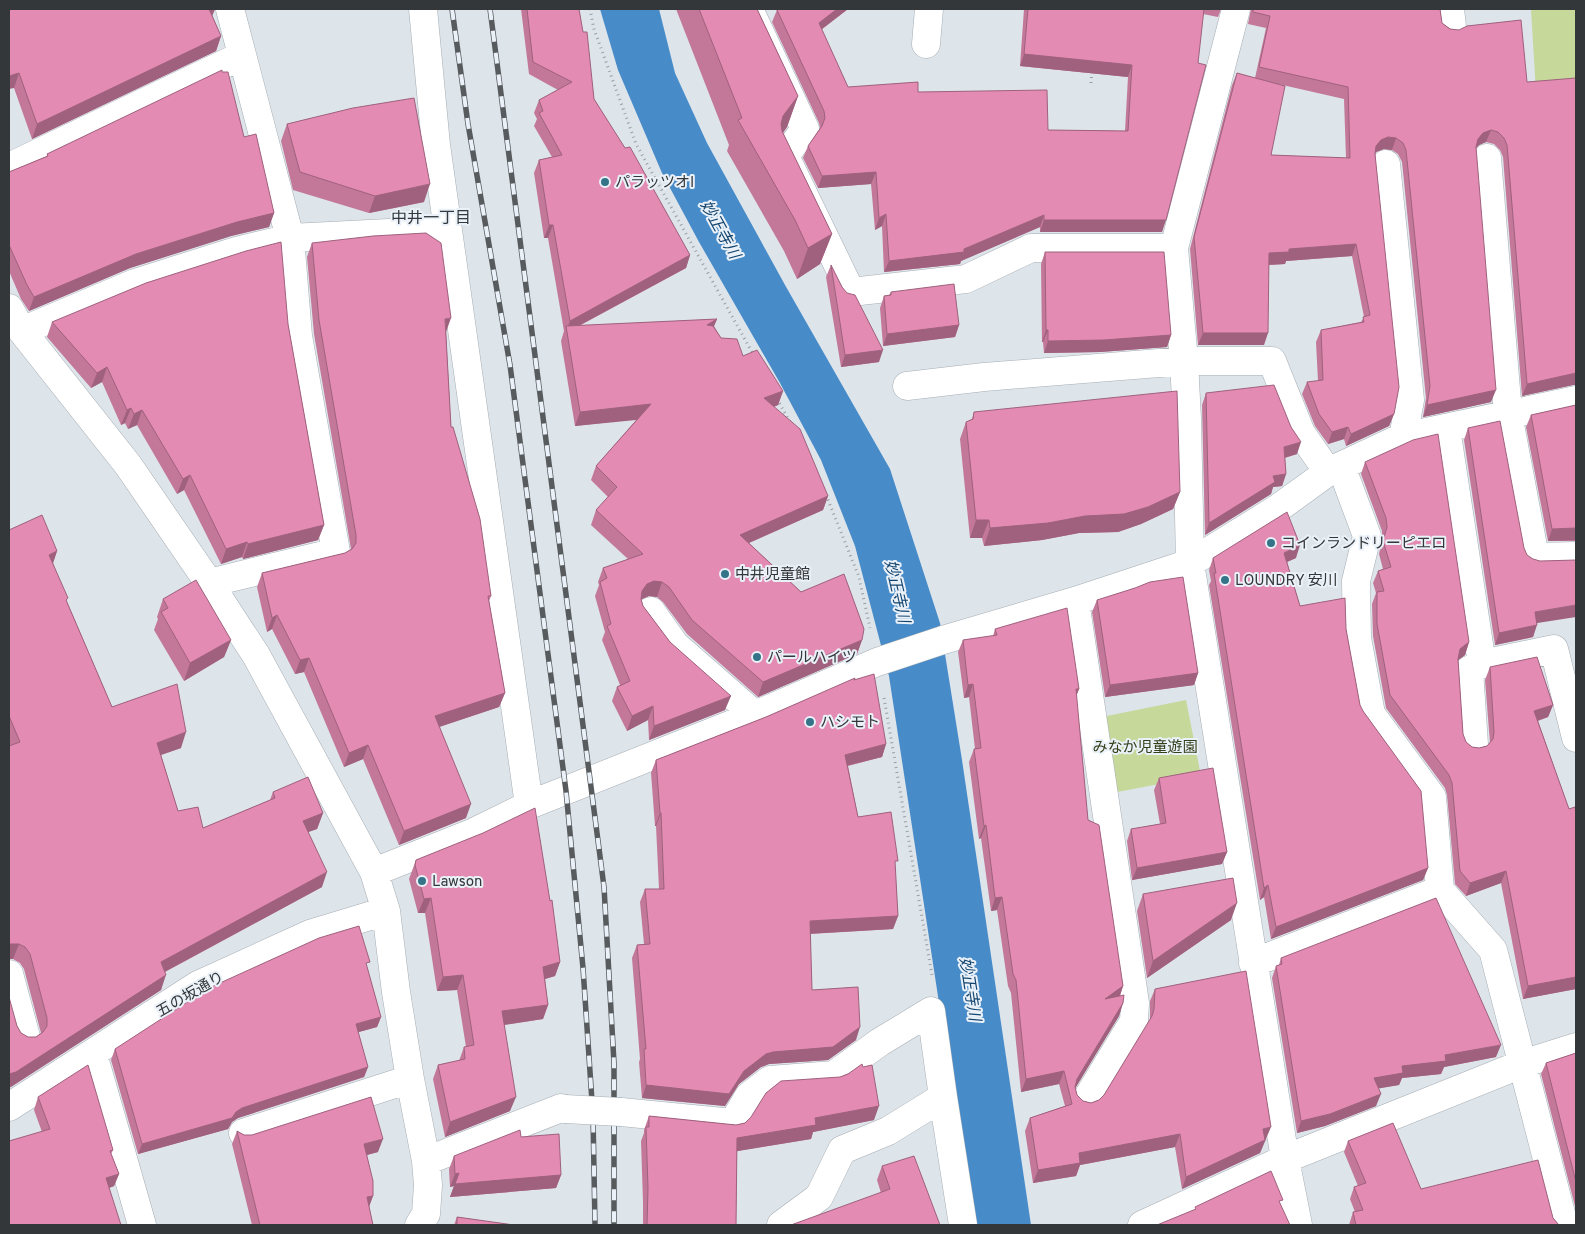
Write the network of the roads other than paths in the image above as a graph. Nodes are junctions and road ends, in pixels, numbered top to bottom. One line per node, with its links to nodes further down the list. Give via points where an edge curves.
1 (230, 9): 7 (street)
2 (422, 9): 11 (street)
3 (750, 9): 13 (street, via 805,129 785,156 851,292 966,280 1031,248)
4 (929, 9): 6 (street)
5 (1236, 9): 13 (street)
6 (926, 44)
7 (241, 56): 10 (street); 12 (street)
8 (1487, 158): 18 (street)
9 (1386, 164): 20 (street, via 1410,400)
10 (9, 167)
11 (448, 230): 12 (street); 32 (street)
12 (290, 238): 14 (street, via 236,251); 24 (street, via 298,336 336,552)
13 (1174, 248): 15 (street)
14 (16, 320): 24 (street, via 128,465)
15 (1184, 361): 16 (street); 21 (street, via 1272,362 1301,433); 23 (street)
16 (908, 386)
17 (1576, 400): 18 (street)
18 (1508, 414): 19 (street); 22 (street, via 1535,557)
19 (1446, 428): 20 (street); 27 (street)
20 (1403, 437): 21 (street)
21 (1335, 469): 23 (street); 36 (street, via 1367,536 1356,581 1357,629 1371,714 1432,797)
22 (1576, 556)
23 (1190, 563): 25 (street); 34 (street)
24 (209, 583): 33 (street, via 256,655)
25 (1075, 601): 29 (street, via 881,661); 38 (street)
26 (650, 611): 29 (street, via 675,645)
27 (1482, 664): 28 (street, via 1554,649); 31 (street, via 1469,670)
28 (1572, 706): 30 (street)
29 (755, 715): 32 (street)
30 (1576, 738)
31 (1474, 745)
32 (529, 805): 33 (street, via 472,834)
33 (374, 872): 39 (street)
34 (1239, 877): 35 (street); 40 (street)
35 (1212, 882)
36 (1440, 890): 40 (street); 45 (street, via 1493,950)
37 (1147, 893): 38 (street)
38 (1120, 898): 48 (street, via 1135,1003 1134,1021)
39 (386, 910): 44 (street, 五の坂通り, via 310,934 198,986); 46 (street)
40 (1253, 963): 51 (street)
41 (9, 974): 42 (street)
42 (26, 1037)
43 (1576, 1047): 45 (street)
44 (93, 1054): 49 (street, 五の坂通り); 53 (street)
45 (1522, 1064): 51 (street); 59 (street)
46 (410, 1079): 50 (street); 52 (street)
47 (943, 1097): 52 (street, bridge, via 931,1011 834,1075 770,1080 749,1096 733,1123 563,1109); 55 (street, via 888,1131 842,1150 819,1198); 56 (street)
48 (1086, 1100)
49 (9, 1107)
50 (243, 1132)
51 (1285, 1159): 57 (street); 58 (street)
52 (426, 1161): 54 (street, via 426,1214)
53 (142, 1225)
54 (418, 1225)
55 (781, 1225)
56 (963, 1225)
57 (1142, 1225)
58 (1298, 1225)
59 (1564, 1225)

